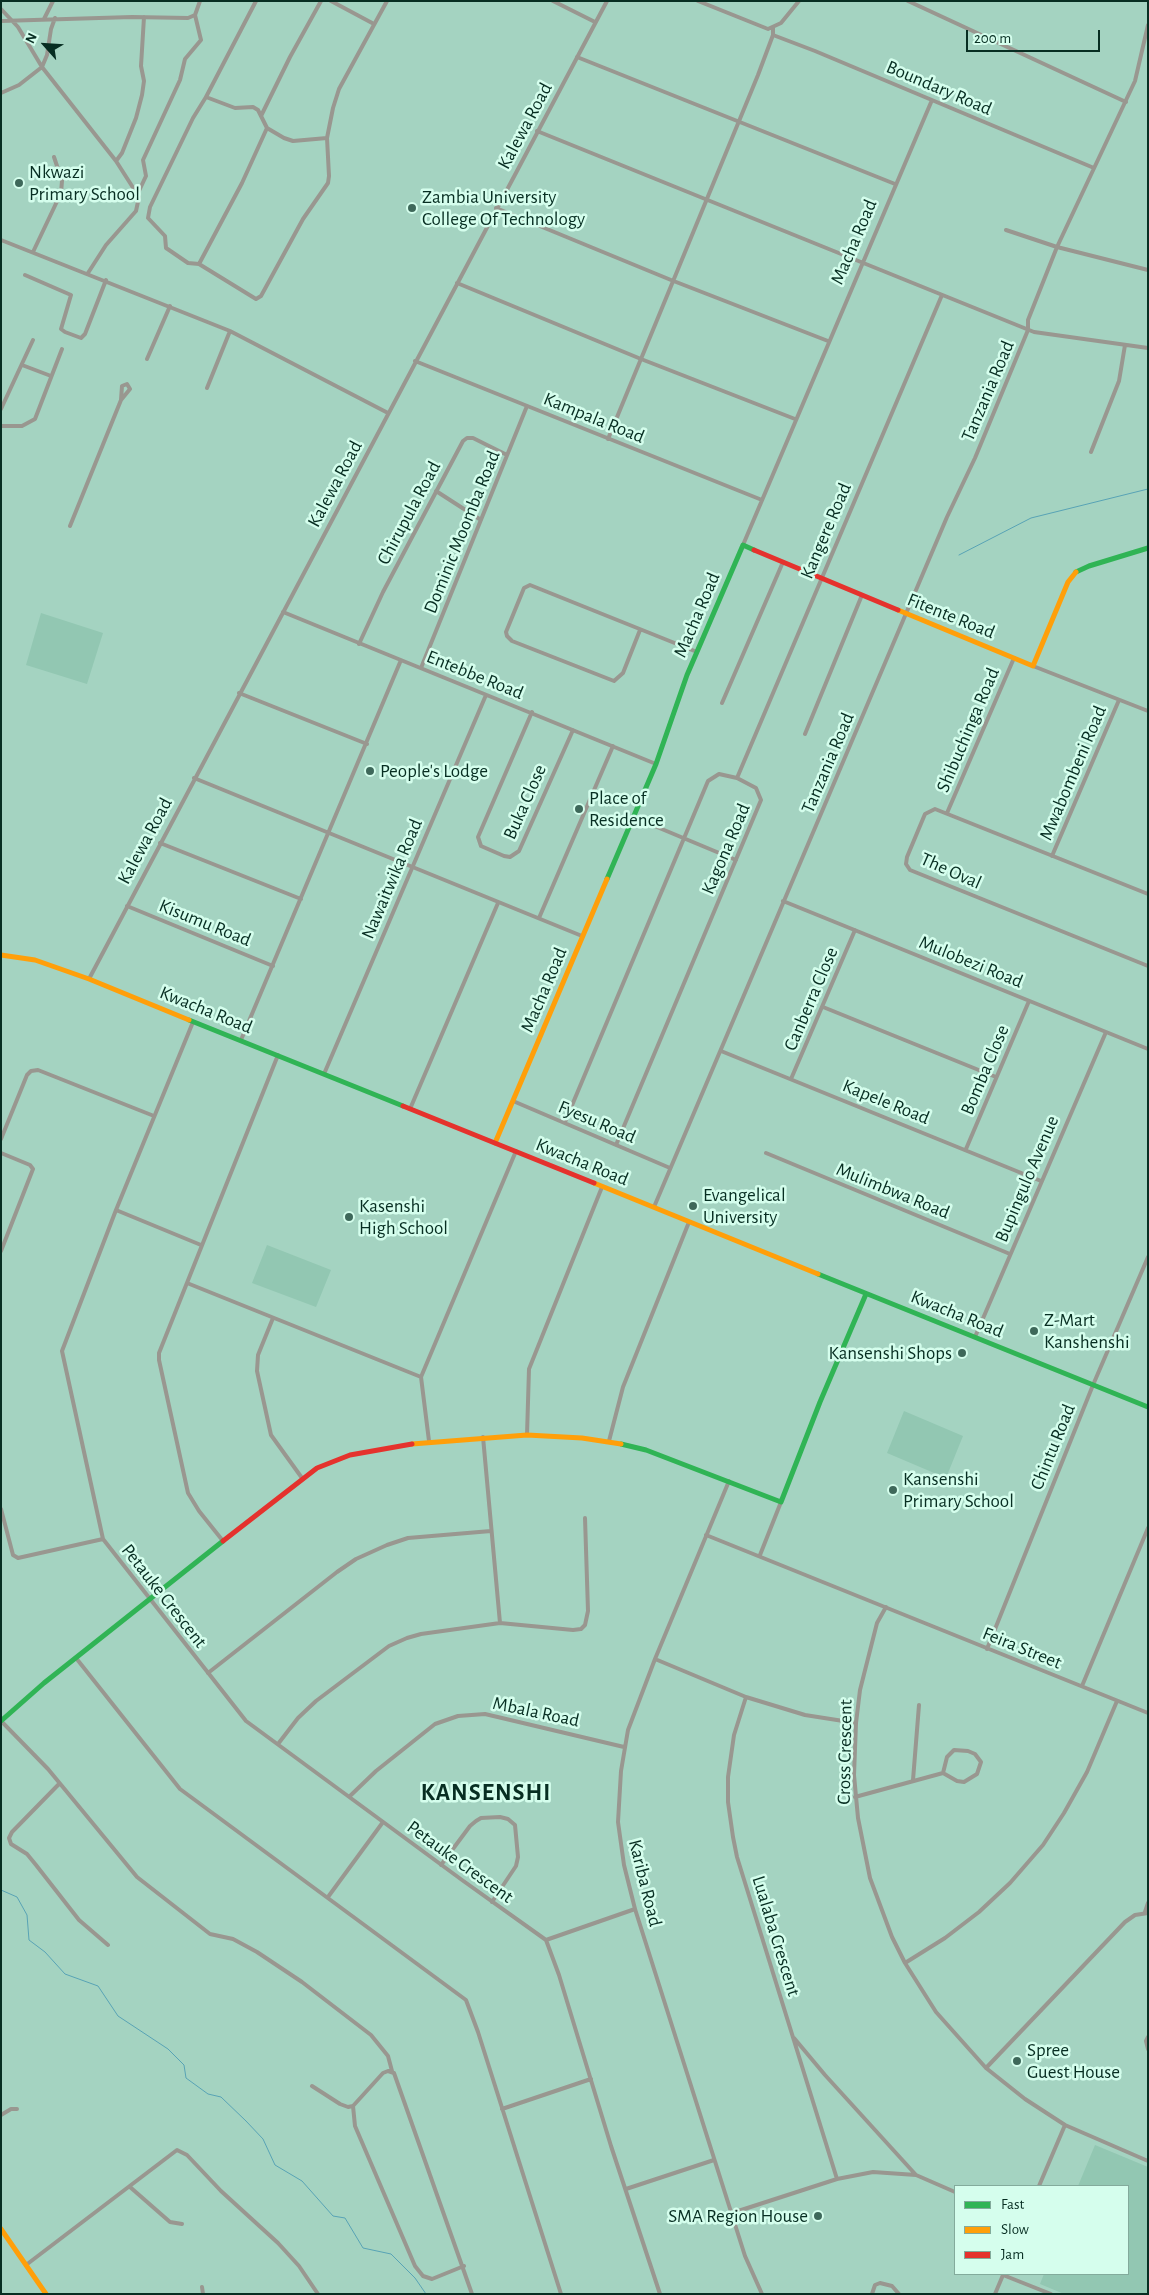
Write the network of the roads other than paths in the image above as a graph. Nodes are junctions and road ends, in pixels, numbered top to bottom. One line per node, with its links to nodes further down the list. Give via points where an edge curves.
1 (53, 1): 16 (street)
2 (200, 1): 13 (street)
3 (256, 1): 27 (street)
4 (321, 1): 30 (street)
5 (331, 1): 20 (street)
6 (387, 1): 20 (street)
7 (553, 1): 19 (street)
8 (607, 1): 19 (street, Kalewa Road)
9 (698, 1): 22 (street, via 760,27)
10 (799, 1): 22 (street)
11 (908, 1): 29 (street)
12 (1, 9): 17 (street)
13 (195, 15): 14 (street, via 188,18); 39 (street, via 200,42 185,59 180,80 143,160 146,176)
14 (144, 17): 15 (street); 36 (street, via 142,95 136,118)
15 (55, 18): 16 (street); 25 (street)
16 (44, 19): 17 (street)
17 (12, 20): 18 (street); 25 (street)
18 (1, 21)
19 (595, 22): 24 (street, Kalewa Road)
20 (374, 24): 34 (street, via 340,89)
21 (1148, 25): 29 (street, Tanzania Road, via 1138,73)
22 (773, 28): 23 (street)
23 (773, 35): 28 (street, Boundary Road); 31 (street)
24 (577, 57): 31 (street); 33 (street, Kalewa Road)
25 (42, 67): 26 (street, via 19,85); 36 (street)
26 (1, 93)
27 (206, 97): 30 (street, via 235,108 252,107 258,110); 47 (street, via 148,215 165,236 166,248 188,263)
28 (932, 100): 37 (street, Boundary Road); 38 (street, Macha Road)
29 (1126, 102): 37 (street, Tanzania Road)
30 (260, 117): 32 (street)
31 (738, 121): 38 (street); 40 (street)
32 (267, 128): 34 (street, via 293,141); 47 (street, via 242,184)
33 (537, 131): 40 (street); 41 (street, Kalewa Road)
34 (327, 138): 47 (street, via 328,183 302,219 262,296 256,299)
35 (54, 157): 45 (street, via 62,181 61,193)
36 (116, 161): 39 (street)
37 (1094, 168): 44 (street, Tanzania Road)
38 (895, 184): 46 (street, Macha Road)
39 (138, 194): 49 (street, via 136,211 106,244)
40 (707, 201): 46 (street); 52 (street)
41 (496, 208): 52 (street); 53 (street, Kalewa Road)
42 (1006, 230): 44 (street)
43 (1, 240): 45 (street)
44 (1056, 247): 48 (street); 57 (street, Tanzania Road, via 1028,320)
45 (33, 252): 49 (street)
46 (862, 262): 54 (street); 59 (street, Macha Road)
47 (199, 264)
48 (1148, 270)
49 (88, 273): 51 (street)
50 (25, 275): 51 (street, via 72,294 61,329 81,338)
51 (106, 280): 55 (street)
52 (672, 280): 59 (street); 64 (street)
53 (457, 283): 64 (street); 65 (street, Kalewa Road)
54 (942, 295): 57 (street); 85 (street, Kangere Road)
55 (170, 306): 56 (street); 63 (street)
56 (230, 330): 68 (street); 72 (street)
57 (1028, 330): 60 (street); 88 (street, Tanzania Road)
58 (33, 340): 66 (street)
59 (828, 341): 73 (street, Macha Road)
60 (1125, 345): 61 (street); 76 (street, via 1119,381)
61 (1148, 348)
62 (62, 349): 67 (street)
63 (147, 359)
64 (641, 359): 73 (street); 75 (street)
65 (415, 362): 70 (street, Kampala Road); 72 (street, Kalewa Road)
66 (22, 366): 67 (street); 71 (street)
67 (51, 376): 74 (street, via 32,422 16,427)
68 (207, 388)
69 (121, 400): 81 (street)
70 (527, 406): 75 (street, Kampala Road); 77 (street, Dominic Moomba Road)
71 (1, 409)
72 (388, 413): 87 (street, Kalewa Road)
73 (795, 419): 79 (street, Macha Road)
74 (1, 426)
75 (608, 439): 79 (street, Kampala Road)
76 (1090, 452)
77 (508, 455): 78 (street, Chirupula Road, via 467,438); 80 (street, Dominic Moomba Road)
78 (436, 492): 80 (street); 90 (street, Chirupula Road)
79 (762, 500): 82 (street, Macha Road)
80 (481, 520): 95 (street, Dominic Moomba Road)
81 (70, 526)
82 (743, 545): 84 (main road, Fitente Road); 91 (main road, Macha Road)
83 (1148, 548): 94 (main road, via 1074,573)
84 (783, 562): 85 (main road, Fitente Road); 99 (street)
85 (821, 578): 86 (main road, Fitente Road); 108 (street, Kangere Road)
86 (862, 595): 88 (main road, Fitente Road); 103 (street)
87 (283, 612): 90 (street, Entebbe Road); 96 (street, Kalewa Road)
88 (906, 614): 92 (main road, Fitente Road); 119 (street, Tanzania Road)
89 (640, 630): 89 (street, via 623,673 614,681 512,641 507,636 507,628 524,588 530,585); 91 (street)
90 (360, 644): 93 (street, Entebbe Road)
91 (697, 652): 106 (main road, Macha Road)
92 (1014, 658): 94 (main road, Fitente Road); 109 (street, Shibuchinga Road)
93 (401, 660): 95 (street, Entebbe Road); 104 (street)
94 (1033, 666): 98 (street, Fitente Road)
95 (421, 668): 97 (street, Entebbe Road)
96 (239, 693): 104 (street); 107 (street, Kalewa Road)
97 (486, 695): 100 (street, Entebbe Road); 116 (street, Nawaitwika Road)
98 (1119, 700): 101 (street, Fitente Road); 114 (street, Mwabombeni Road)
99 (722, 703)
100 (532, 712): 102 (street, Entebbe Road); 102 (street, Buka Close, via 478,837 481,846 510,857 519,852)
101 (1148, 712)
102 (573, 730): 105 (street, Entebbe Road)
103 (805, 734)
104 (366, 744): 111 (street)
105 (613, 746): 106 (street, Entebbe Road); 122 (street)
106 (656, 764): 110 (main road, Macha Road)
107 (194, 778): 111 (street); 113 (street, Kalewa Road)
108 (737, 778): 112 (street, Kagona Road, via 719,774 708,781); 115 (street, Kagona Road, via 756,788 761,800)
109 (947, 813): 114 (street, The Oval); 127 (street, The Oval, via 935,809 925,814 907,857 906,864 910,870)
110 (633, 817): 112 (street); 124 (main road, Macha Road)
111 (329, 834): 116 (street); 118 (street)
112 (684, 839): 115 (street); 143 (street, Kagona Road)
113 (160, 843): 118 (street); 121 (street, Kalewa Road)
114 (1052, 856): 117 (street, The Oval)
115 (736, 860): 146 (street, Kagona Road)
116 (412, 867): 120 (street); 137 (street, Nawaitwika Road)
117 (1148, 894)
118 (301, 899): 126 (street)
119 (783, 901): 123 (street, Mulobezi Road); 135 (street, Tanzania Road)
120 (498, 903): 122 (street); 141 (street)
121 (127, 906): 126 (street, Kisumu Road); 128 (street, Kalewa Road)
122 (539, 918): 124 (street)
123 (855, 930): 129 (street, Mulobezi Road); 130 (street, Canberra Close)
124 (582, 936): 140 (main road, Macha Road)
125 (1, 955): 128 (main road, Kwacha Road, via 35,960)
126 (273, 966): 133 (street)
127 (1148, 966)
128 (89, 979): 131 (main road, Kwacha Road)
129 (1029, 1001): 132 (street, Mulobezi Road); 138 (street, Bomba Close)
130 (824, 1007): 138 (street); 139 (street, Canberra Close)
131 (193, 1022): 133 (main road, Kwacha Road); 142 (street)
132 (1106, 1032): 134 (street, Mulobezi Road); 152 (street, Bupingulo Avenue)
133 (241, 1040): 136 (main road, Kwacha Road)
134 (1148, 1049)
135 (721, 1051): 139 (street, Kapele Road); 151 (street, Tanzania Road)
136 (278, 1055): 137 (main road, Kwacha Road); 157 (street)
137 (324, 1074): 141 (main road, Kwacha Road)
138 (996, 1077): 147 (street, Bomba Close)
139 (791, 1079): 147 (street, Kapele Road)
140 (513, 1101): 143 (street, Fyesu Road); 145 (main road, Macha Road)
141 (410, 1109): 145 (main road, Kwacha Road)
142 (154, 1116): 144 (street, via 38,1070 31,1071); 155 (street)
143 (564, 1122): 146 (street, Fyesu Road)
144 (1, 1139)
145 (494, 1143): 148 (main road, Kwacha Road)
146 (616, 1145): 151 (street, Fyesu Road)
147 (966, 1149): 152 (street, Kapele Road)
148 (516, 1151): 153 (main road, Kwacha Road); 165 (street)
149 (1, 1153): 158 (street, via 33,1169)
150 (766, 1153): 159 (street, Mulimbwa Road)
151 (670, 1168): 154 (street, Tanzania Road)
152 (1041, 1181): 159 (street, Bupingulo Avenue)
153 (602, 1187): 154 (main road, Kwacha Road); 168 (street, via 529,1369)
154 (654, 1207): 156 (main road, Kwacha Road)
155 (116, 1210): 157 (street); 180 (street, via 62,1351)
156 (689, 1222): 162 (main road, Kwacha Road); 171 (street, via 623,1387)
157 (201, 1246): 161 (street)
158 (1, 1251)
159 (1010, 1254): 164 (street, Bupingulo Avenue)
160 (1148, 1257): 166 (street, Chintu Road)
161 (187, 1283): 163 (street); 181 (street, via 161,1344 159,1360 188,1493)
162 (866, 1294): 164 (main road, Kwacha Road); 174 (main road)
163 (273, 1318): 165 (street); 172 (street, via 258,1355 257,1371 271,1435)
164 (975, 1337): 166 (main road, Kwacha Road)
165 (421, 1377): 170 (street)
166 (1093, 1385): 167 (main road, Kwacha Road); 186 (street, Chintu Road)
167 (1148, 1407)
168 (527, 1435): 169 (main road); 171 (main road)
169 (483, 1437): 170 (main road); 178 (street)
170 (429, 1441): 172 (main road, via 350,1455 317,1468)
171 (609, 1441): 173 (main road, via 646,1450)
172 (302, 1478): 181 (main road)
173 (729, 1481): 174 (main road); 179 (street, Kariba Road)
174 (781, 1502): 182 (street)
175 (1, 1510): 180 (street, via 13,1555 18,1558)
176 (585, 1518): 185 (street, via 588,1611 585,1625 573,1630)
177 (1148, 1528): 190 (street)
178 (492, 1531): 185 (street); 189 (street, via 408,1538 356,1560)
179 (706, 1535): 182 (street, Feira Street); 188 (street, Kariba Road)
180 (103, 1539): 183 (street, Petauke Crescent)
181 (223, 1540): 183 (main road)
182 (760, 1555): 184 (street, Feira Street)
183 (150, 1599): 187 (main road); 189 (street, Petauke Crescent)
184 (886, 1607): 186 (street, Feira Street); 196 (street, Cross Crescent, via 877,1624 868,1656)
185 (500, 1623): 197 (street, via 421,1634 389,1646 316,1701)
186 (987, 1649): 190 (street, Feira Street)
187 (76, 1658): 195 (main road); 206 (street, via 180,1789)
188 (655, 1659): 191 (street); 198 (street, Kariba Road)
189 (208, 1673): 197 (street, Petauke Crescent, via 246,1721)
190 (1082, 1686): 192 (street, Feira Street)
191 (746, 1696): 196 (street, via 805,1715); 214 (street, Lualaba Crescent, via 730,1755 730,1818 737,1857)
192 (1117, 1701): 194 (street, Feira Street); 213 (street, via 1087,1772 1043,1845 979,1912)
193 (919, 1705): 200 (street)
194 (1148, 1713)
195 (1, 1721): 201 (street)
196 (856, 1723): 203 (street, Cross Crescent)
197 (278, 1744): 202 (street, Petauke Crescent)
198 (624, 1747): 202 (street, Mbala Road, via 485,1714 458,1716 435,1724); 209 (street, Kariba Road, via 618,1822)
199 (943, 1773): 199 (street, via 964,1782 977,1774 981,1762 975,1754 954,1750 947,1757); 200 (street)
200 (913, 1780): 203 (street)
201 (59, 1784): 212 (street, via 9,1838 11,1844 27,1854 80,1920); 220 (street, via 137,1877 210,1934 234,1939 302,1982 371,2035 388,2056)
202 (350, 1796): 204 (street, Petauke Crescent)
203 (855, 1797): 213 (street, Cross Crescent, via 870,1878)
204 (383, 1822): 205 (street, Petauke Crescent); 206 (street)
205 (441, 1864): 207 (street, Petauke Crescent); 207 (street, via 476,1821 481,1818 508,1819 515,1825 518,1858)
206 (328, 1898): 225 (street, via 466,2000)
207 (492, 1902): 211 (street, Petauke Crescent)
208 (1148, 1902): 210 (street)
209 (635, 1909): 211 (street); 228 (street, Kariba Road)
210 (1146, 1912): 219 (street, via 1125,1922)
211 (546, 1940): 221 (street)
212 (108, 1946)
213 (905, 1963): 219 (street, Cross Crescent, via 936,2012)
214 (792, 2034): 217 (street); 218 (street, Lualaba Crescent)
215 (1148, 2037): 216 (street)
216 (1148, 2049)
217 (810, 2059): 218 (street); 230 (street)
218 (801, 2063): 231 (street, Lualaba Crescent)
219 (986, 2068): 227 (street, Cross Crescent)
220 (392, 2071): 223 (street, via 383,2073); 240 (street)
221 (591, 2079): 225 (street); 234 (street)
222 (312, 2086): 223 (street, via 340,2104)
223 (353, 2106): 240 (street, via 355,2126 415,2266 423,2276 432,2279)
224 (18, 2109): 226 (street)
225 (502, 2109): 248 (street)
226 (1, 2115)
227 (1064, 2126): 229 (street, Cross Crescent); 232 (street)
228 (714, 2160): 234 (street); 236 (street, Kariba Road)
229 (1148, 2161)
230 (916, 2175): 231 (street, via 873,2172); 235 (street)
231 (837, 2179): 236 (street)
232 (1039, 2185)
233 (130, 2187): 237 (street, via 170,2222); 239 (street); 246 (street, via 170,2153 180,2151 278,2243)
234 (626, 2189): 249 (street)
235 (954, 2192)
236 (732, 2213): 250 (street, Kariba Road, via 745,2256)
237 (182, 2224)
238 (1, 2229): 239 (main road)
239 (26, 2265): 244 (main road)
240 (464, 2266): 247 (street)
241 (1003, 2275): 253 (street)
242 (1005, 2275): 254 (street)
243 (202, 2287): 245 (street)
244 (46, 2294)
245 (203, 2294)
246 (318, 2294)
247 (472, 2294)
248 (561, 2294)
249 (660, 2294)
250 (762, 2294)
251 (872, 2294): 252 (street, via 875,2285 880,2283 892,2286)
252 (899, 2294)
253 (995, 2294)
254 (1051, 2294)

